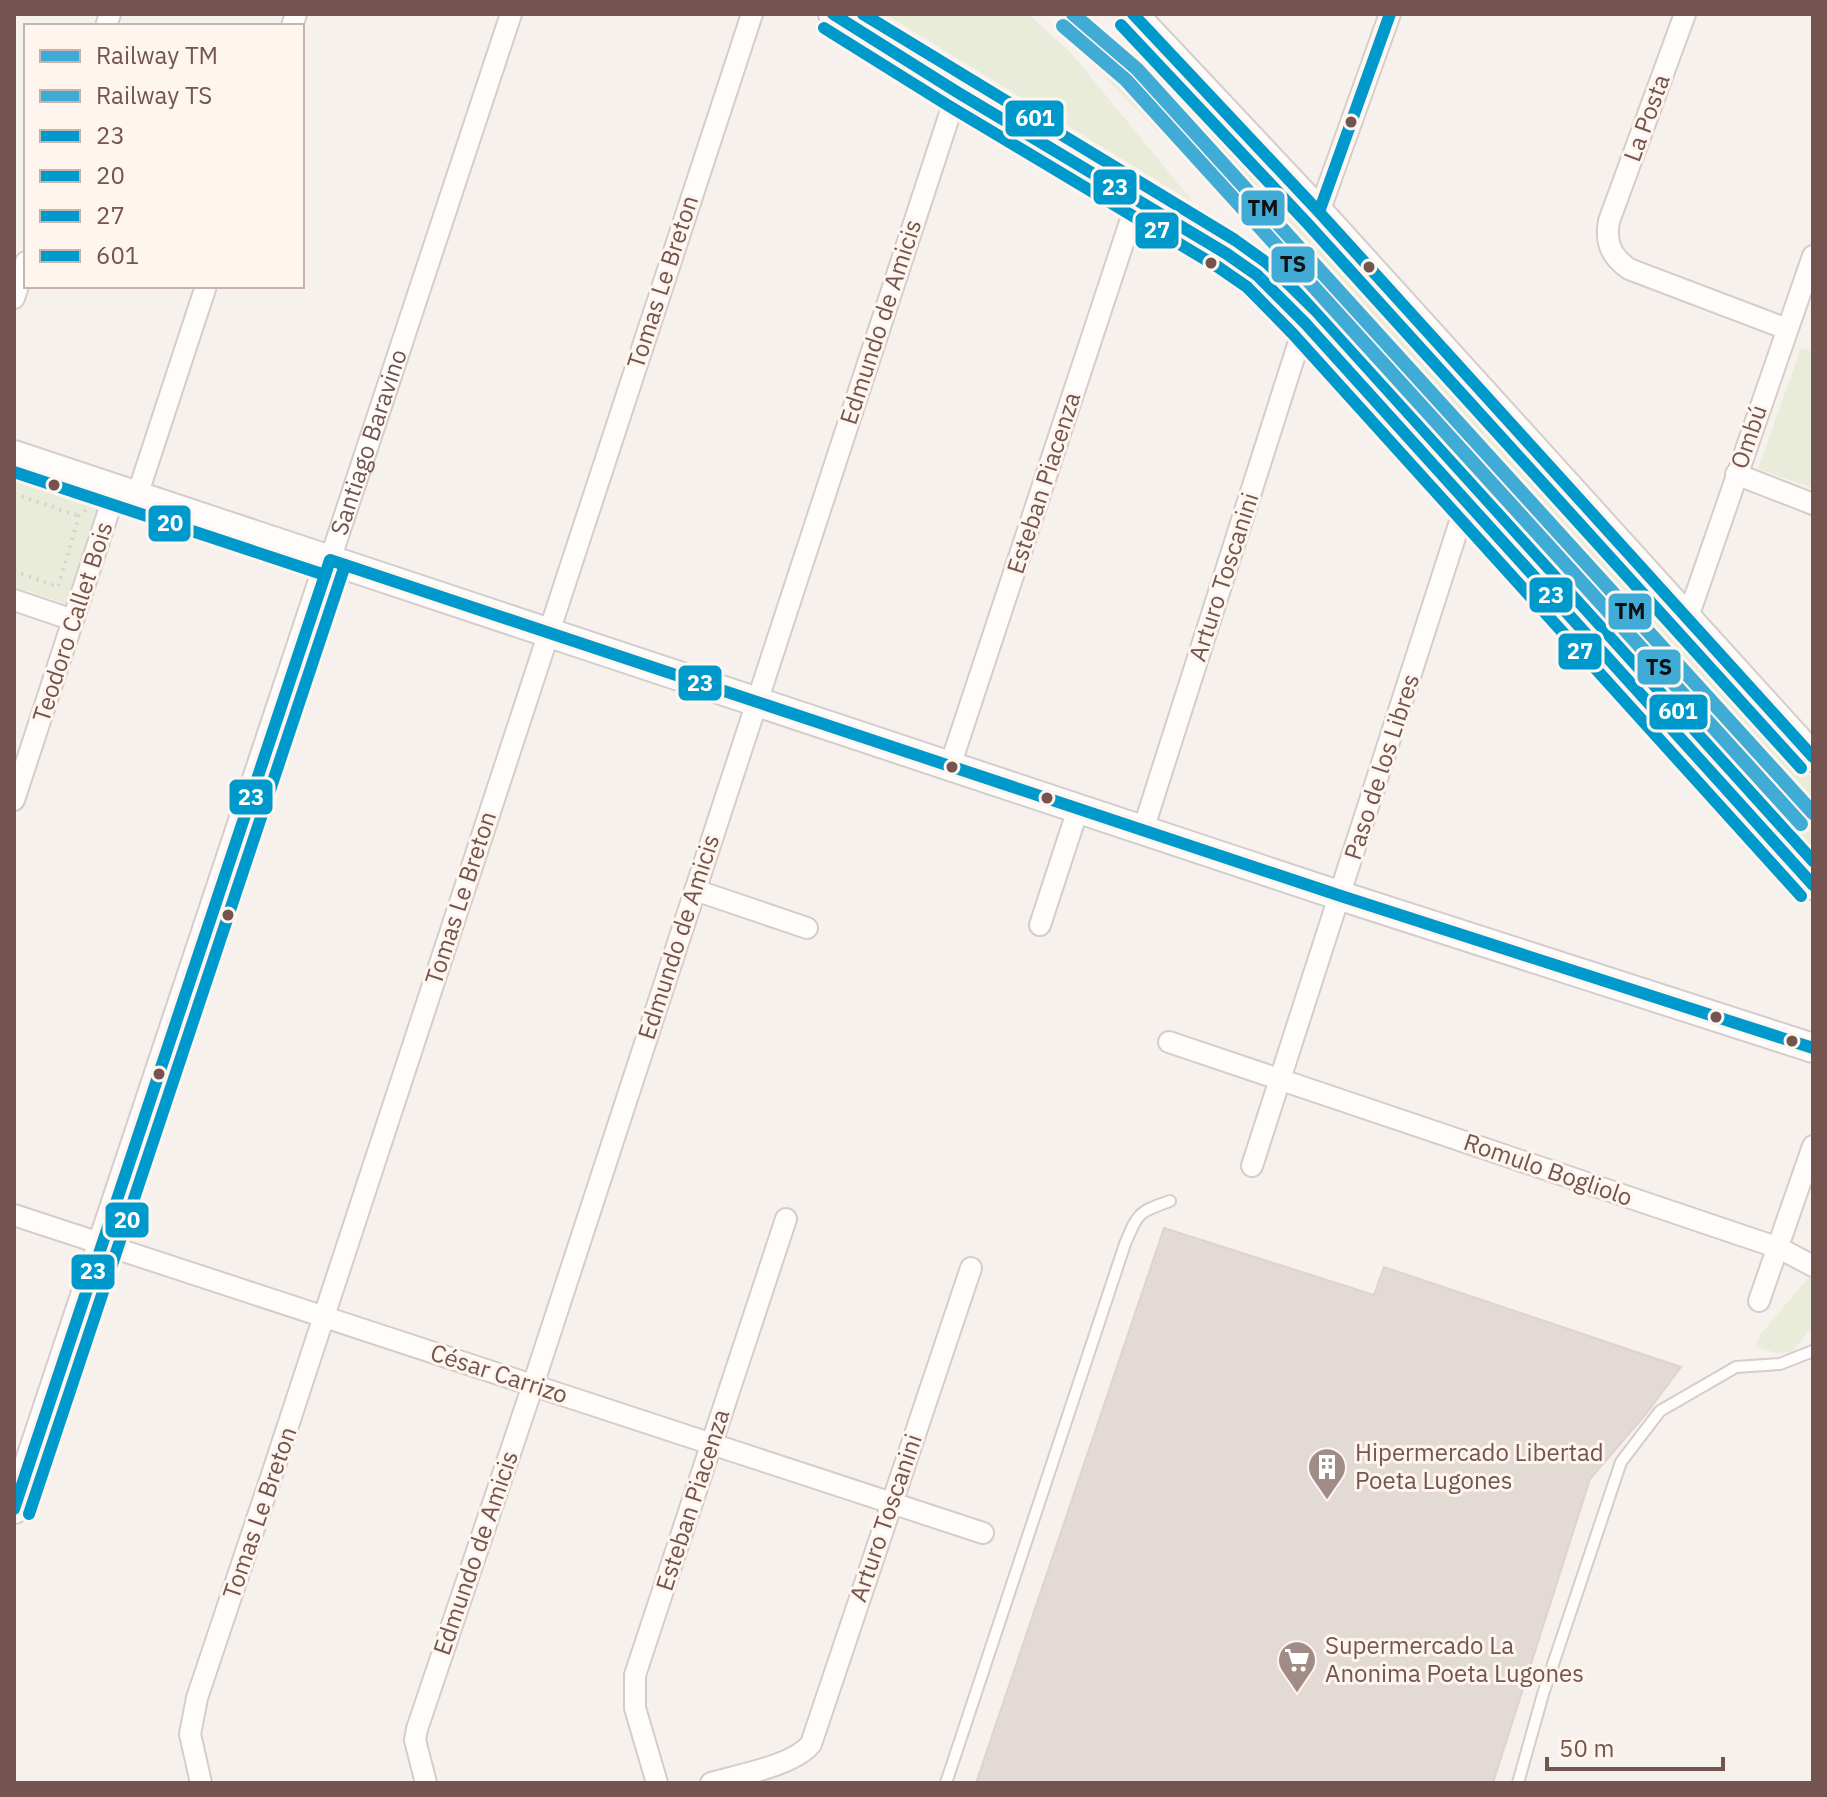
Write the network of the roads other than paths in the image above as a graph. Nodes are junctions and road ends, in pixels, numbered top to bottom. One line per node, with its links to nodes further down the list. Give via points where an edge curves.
1 (511, 14): 21 (street, Santiago Baravino)
2 (752, 14): 25 (street, Tomas Le Breton)
3 (833, 14): 7 (main road)
4 (1133, 14): 9 (main road)
5 (1390, 14): 9 (street)
6 (1685, 14): 15 (street, La Posta, via 1609,221 1609,247 1629,269)
7 (957, 92): 8 (main road); 26 (street, Edmundo de Amicis)
8 (1137, 201): 14 (main road, via 1257,275); 28 (street, Esteban Piacenza)
9 (1319, 212): 24 (main road)
10 (1813, 256): 15 (street, Ombú)
11 (24, 268): 13 (street)
12 (205, 288): 18 (street, Teodoro Callet Bois)
13 (14, 298)
14 (1305, 323): 19 (main road); 31 (street, Arturo Toscanini)
15 (1787, 329): 17 (street, Ombú)
16 (14, 455): 18 (main road)
17 (1736, 474): 20 (street); 24 (street, Ombú)
18 (127, 493): 21 (main road); 23 (street, Teodoro Callet Bois)
19 (1466, 503): 32 (main road); 34 (street, Paso de los Libres)
20 (1813, 504)
21 (330, 560): 25 (main road); 45 (main road, Santiago Baravino)
22 (14, 600): 23 (street)
23 (73, 620): 29 (street, Teodoro Callet Bois)
24 (1687, 620): 27 (main road)
25 (547, 632): 26 (main road); 50 (street, Tomas Le Breton)
26 (756, 702): 28 (main road); 33 (street, Edmundo de Amicis)
27 (1813, 757)
28 (950, 766): 30 (main road)
29 (14, 800)
30 (1078, 809): 31 (main road); 35 (street)
31 (1143, 830): 34 (main road)
32 (1813, 885)
33 (695, 890): 36 (street); 52 (street, Edmundo de Amicis)
34 (1341, 896): 38 (main road); 39 (street, Paso de los Libres)
35 (1040, 925)
36 (807, 928)
37 (1169, 1042): 39 (street, Romulo Bogliolo)
38 (1813, 1048)
39 (1281, 1080): 41 (street, Paso de los Libres); 46 (street, Romulo Bogliolo)
40 (1813, 1146): 46 (street)
41 (1252, 1166)
42 (1170, 1201): 61 (lane, via 1143,1210 1125,1244)
43 (14, 1215): 45 (street, César Carrizo)
44 (786, 1219): 53 (street, Esteban Piacenza)
45 (103, 1243): 50 (street, César Carrizo); 55 (main road, Santiago Baravino)
46 (1779, 1248): 47 (street, Romulo Bogliolo); 49 (street)
47 (1813, 1266)
48 (971, 1268): 54 (street, Arturo Toscanini)
49 (1759, 1301)
50 (326, 1316): 52 (street, César Carrizo); 57 (street, Tomas Le Breton, via 192,1716 190,1734)
51 (1813, 1351): 62 (lane, via 1780,1364 1736,1367 1660,1411 1621,1462)
52 (533, 1385): 53 (street, César Carrizo); 58 (street, Edmundo de Amicis, via 417,1729)
53 (712, 1444): 54 (street, César Carrizo); 59 (street, Esteban Piacenza, via 635,1675 635,1708)
54 (892, 1502): 56 (street, César Carrizo); 60 (street, Arturo Toscanini, via 811,1744 790,1759)
55 (14, 1509)
56 (983, 1533)
57 (201, 1783)
58 (426, 1783)
59 (657, 1783)
60 (711, 1783)
61 (946, 1783)
62 (1518, 1783)

